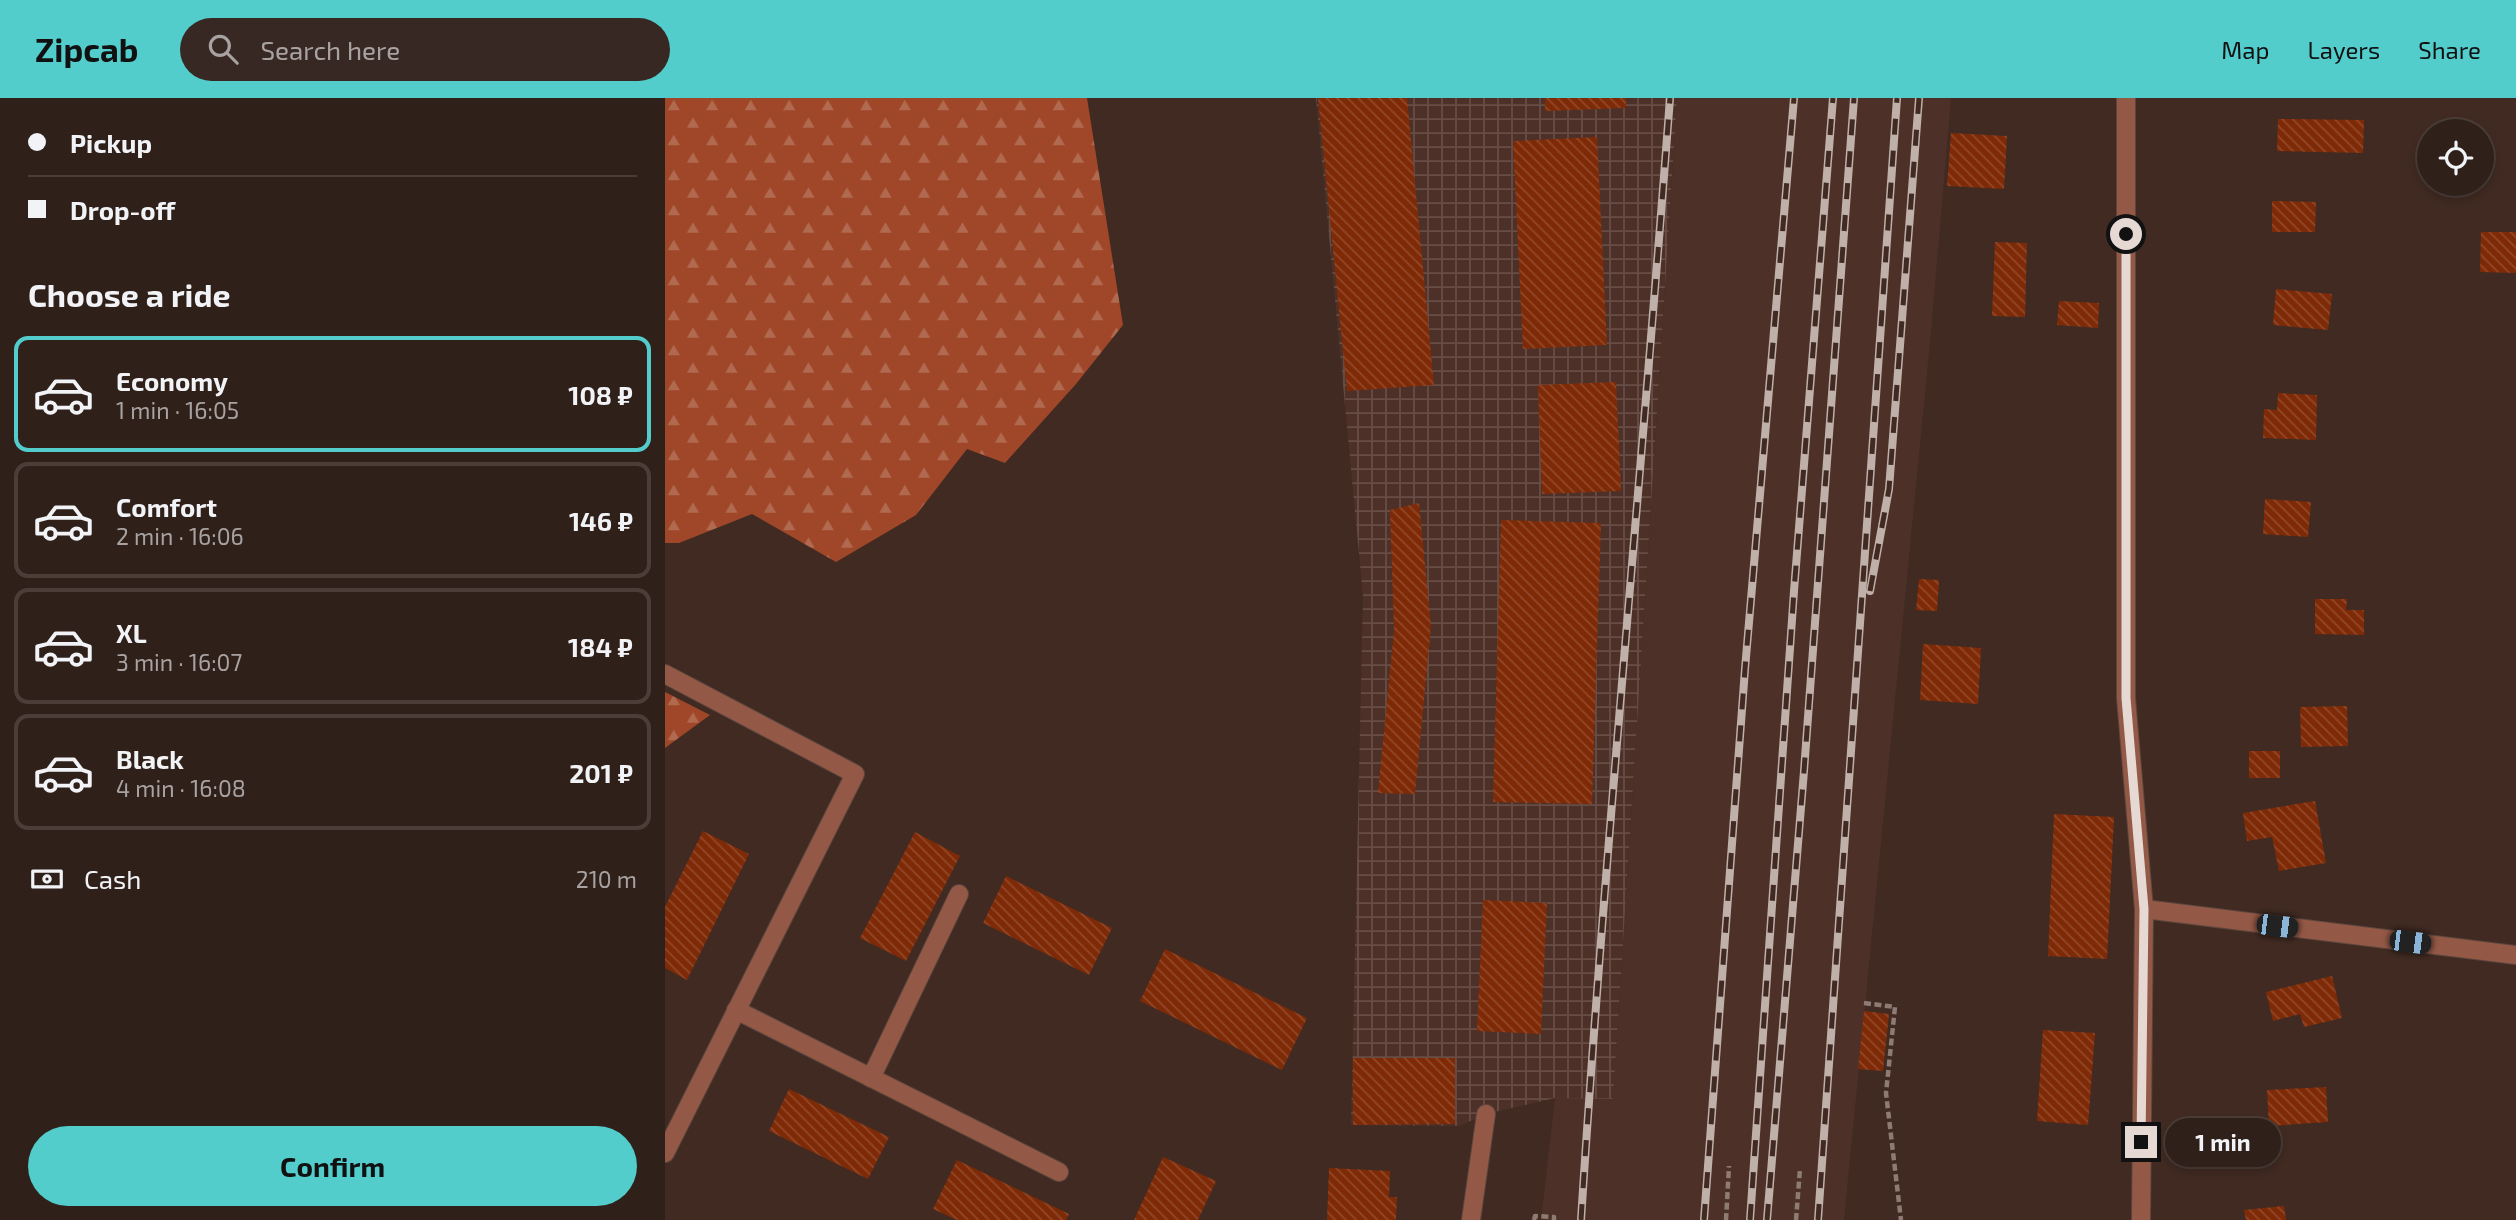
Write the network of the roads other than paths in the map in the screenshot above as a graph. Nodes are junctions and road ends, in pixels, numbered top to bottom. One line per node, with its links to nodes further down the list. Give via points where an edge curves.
1 (2126, 98): 4 (street, via 2126,698)
2 (665, 674): 6 (street, via 855,774)
3 (959, 894): 7 (street)
4 (2144, 909): 5 (street); 12 (street)
5 (2516, 955)
6 (736, 1010): 7 (street); 9 (street)
7 (871, 1078): 10 (street)
8 (1486, 1114): 11 (street)
9 (665, 1153)
10 (1059, 1172)
11 (1471, 1220)
12 (2141, 1220)

